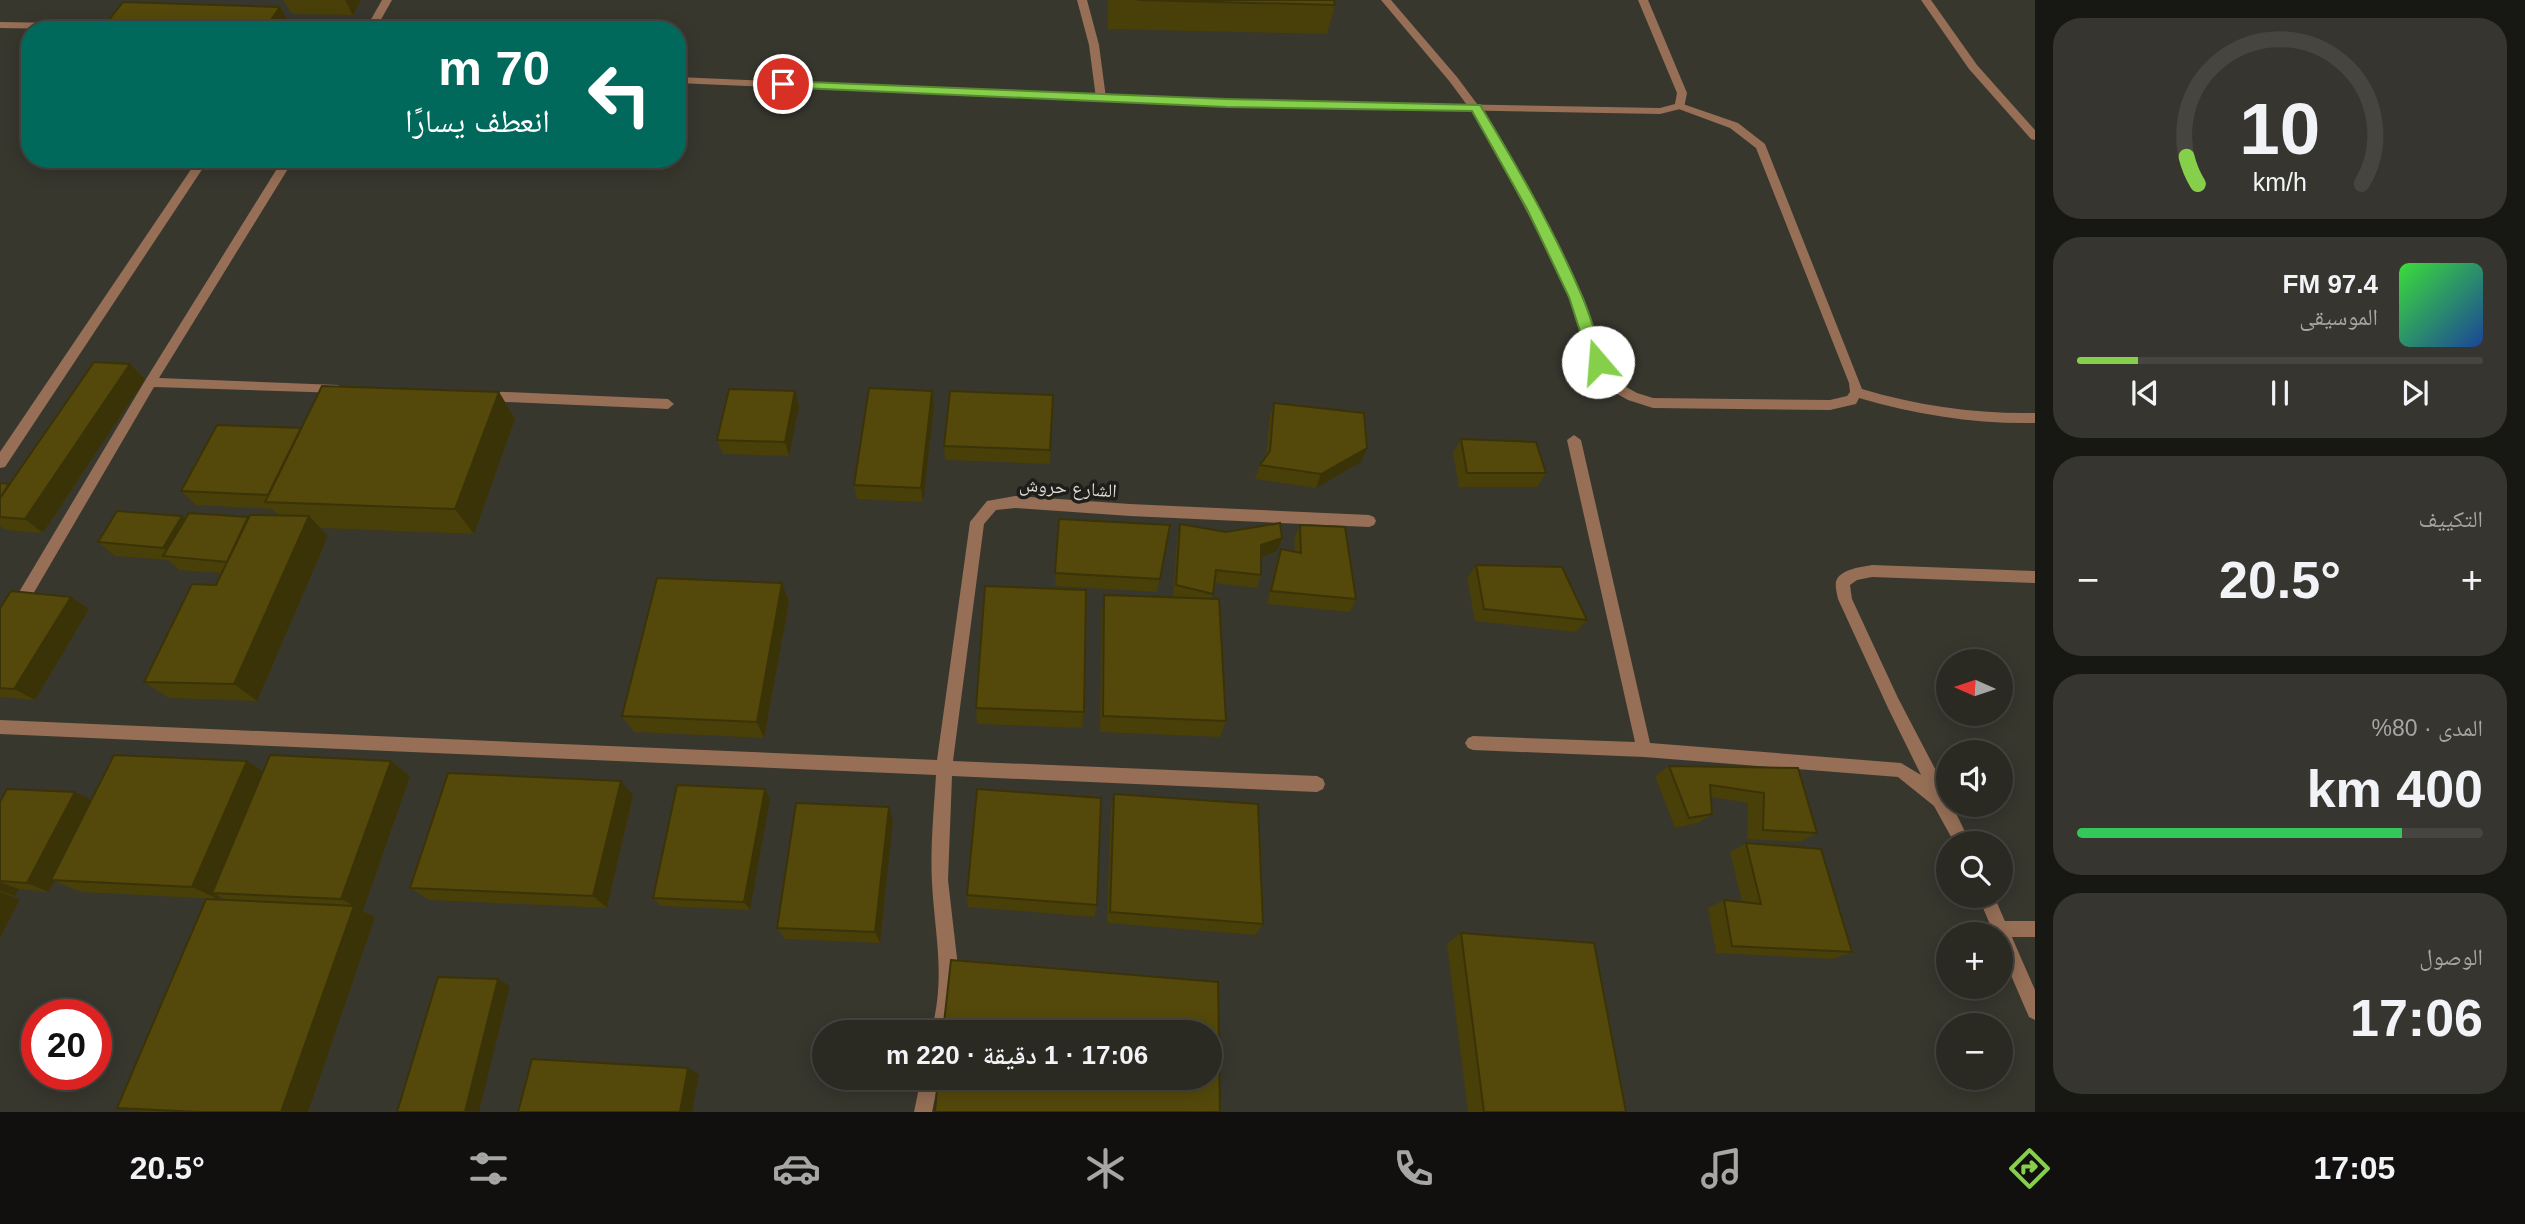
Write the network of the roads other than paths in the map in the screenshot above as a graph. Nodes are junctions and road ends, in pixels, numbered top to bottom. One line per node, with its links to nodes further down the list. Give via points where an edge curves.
1 (387, 0): 6 (street)
2 (1082, 0): 10 (street)
3 (1386, 0): 12 (street)
4 (1643, 0): 11 (street, via 1682,93)
5 (1926, 0): 13 (street, via 1973,67)
6 (375, 21)
7 (0, 24): 8 (street)
8 (21, 25)
9 (686, 80): 10 (street)
10 (1101, 98): 12 (street)
11 (1680, 106): 12 (street, via 1660,111); 18 (street, via 1748,131 1761,147)
12 (1475, 108): 18 (street, via 1534,209 1576,297 1607,380 1629,398 1693,405 1830,405 1851,400)
13 (2035, 137)
14 (198, 168): 23 (street)
15 (283, 168): 16 (street)
16 (150, 382): 17 (street); 26 (street)
17 (355, 390)
18 (1856, 392): 21 (street, via 1945,413)
19 (464, 395): 20 (street)
20 (668, 404)
21 (2035, 418)
22 (1574, 440): 29 (street)
23 (0, 463)
24 (1369, 521): 30 (street, الشارع حروش, via 1015,502 992,505 977,522)
25 (2035, 577): 32 (street, via 1872,571 1843,582 1845,599 1893,703)
26 (0, 637)
27 (0, 727): 30 (street)
28 (1473, 743): 29 (street)
29 (1644, 750): 32 (street, via 1902,770 1931,789)
30 (944, 767): 31 (street); 38 (street, via 940,880 949,967)
31 (1317, 784)
32 (1952, 818): 33 (street)
33 (1958, 831)
34 (2013, 929): 35 (street)
35 (2035, 929)
36 (2013, 959): 37 (street)
37 (2035, 1011)
38 (943, 1020)
39 (928, 1090): 40 (street)
40 (923, 1112)

